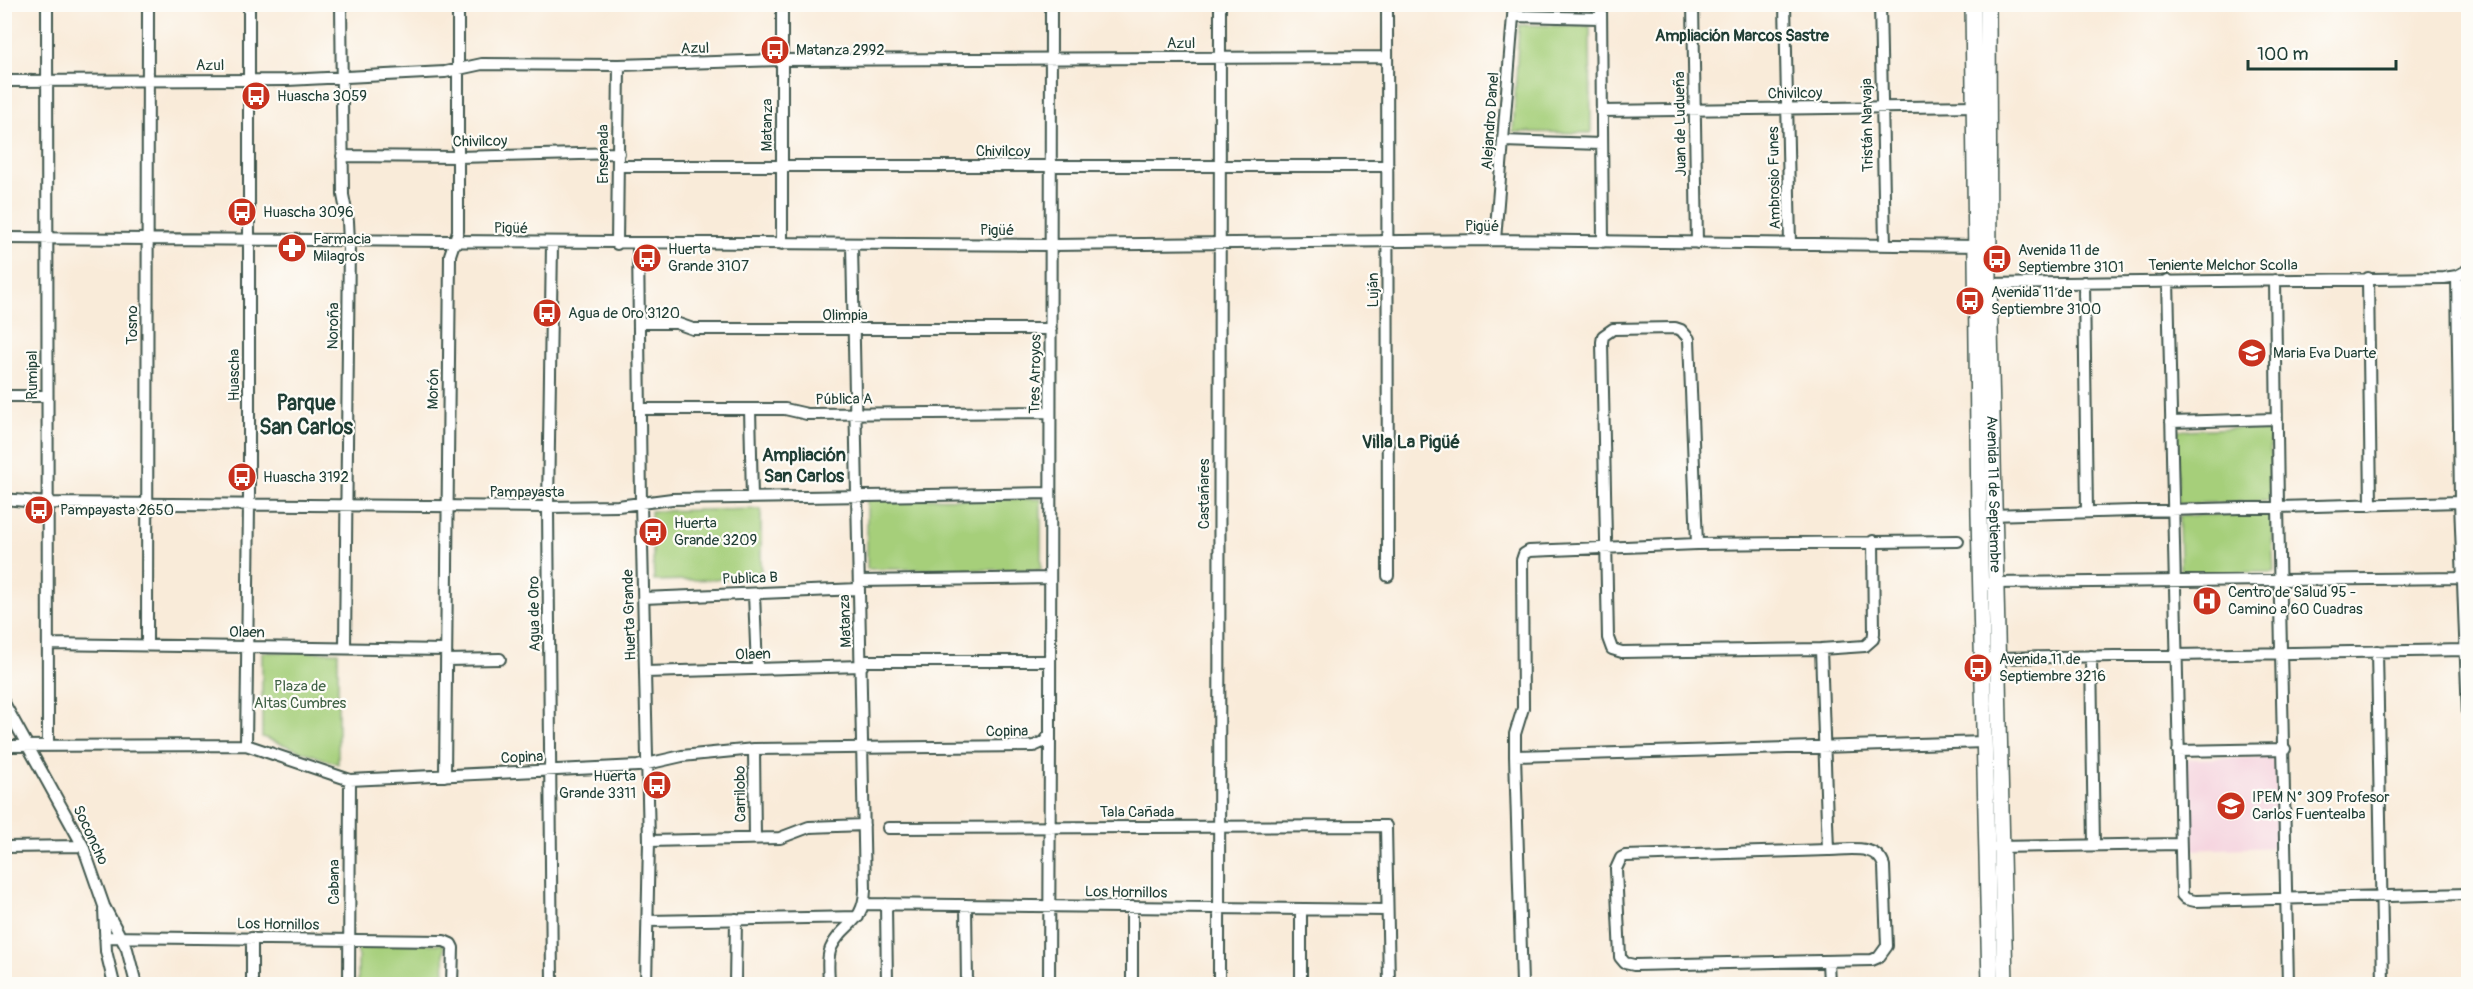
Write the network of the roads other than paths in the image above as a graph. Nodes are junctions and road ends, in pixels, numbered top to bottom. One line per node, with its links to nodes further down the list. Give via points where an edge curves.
1 (47, 4): 27 (street, Rumipal)
2 (148, 4): 28 (street, Tosno)
3 (249, 4): 25 (street, Huascha)
4 (342, 4): 24 (street, Noroña)
5 (458, 4): 23 (street, Morón)
6 (782, 4): 21 (street, Matanza)
7 (1051, 4): 19 (street, Tres Arroyos)
8 (1220, 4): 20 (street, Castañares)
9 (1387, 4): 18 (street, Luján)
10 (1600, 4): 17 (street)
11 (1693, 4): 32 (street, Juan de Ludueña)
12 (1785, 4): 31 (street, Ambrosio Funes)
13 (1880, 4): 30 (street, Tristán Narvaja)
14 (1973, 4): 29 (main road, Avenida 11 de Septiembre)
15 (1988, 4): 29 (main road, Avenida 11 de Septiembre)
16 (1513, 10): 17 (street); 34 (street, Alejandro Danel)
17 (1600, 18): 33 (street)
18 (1387, 57): 20 (street, Azul); 42 (street, Luján)
19 (1051, 58): 20 (street, Azul); 21 (street, Azul); 40 (street, Tres Arroyos)
20 (1220, 58): 41 (street, Castañares)
21 (782, 60): 22 (street, Azul); 43 (street, Matanza)
22 (619, 64): 23 (street, Azul, via 482,64); 36 (street, Ensenada)
23 (458, 70): 24 (street, Azul); 38 (street, Morón)
24 (342, 77): 25 (street, Azul); 37 (street, Noroña)
25 (249, 80): 28 (street, Azul); 48 (street, Huascha)
26 (4, 81): 27 (street, Azul)
27 (47, 81): 28 (street, Azul); 45 (street, Rumipal)
28 (148, 81): 46 (street, Tosno)
29 (1981, 106): 30 (street, Chivilcoy); 63 (main road, Avenida 11 de Septiembre)
30 (1882, 107): 31 (street, Chivilcoy); 61 (street, Tristán Narvaja)
31 (1787, 108): 32 (street, Chivilcoy); 59 (street, Ambrosio Funes)
32 (1695, 110): 33 (street, Chivilcoy); 55 (street, Juan de Ludueña)
33 (1601, 111): 35 (street)
34 (1503, 141): 35 (street); 47 (street, Alejandro Danel)
35 (1602, 144): 52 (street)
36 (619, 153): 38 (street, Chivilcoy); 39 (street, Ensenada)
37 (342, 156): 38 (street, Chivilcoy); 49 (street, Noroña)
38 (459, 157): 50 (street, Morón)
39 (619, 166): 43 (street, Chivilcoy); 56 (street, Ensenada)
40 (1051, 166): 41 (street, Chivilcoy); 43 (street, Chivilcoy); 62 (street, Tres Arroyos)
41 (1220, 166): 42 (street, Chivilcoy); 54 (street, Castañares)
42 (1388, 166): 51 (street, Luján)
43 (782, 167): 58 (street, Matanza)
44 (4, 238): 45 (street, Pigüé)
45 (47, 238): 46 (street, Pigüé); 75 (street, Rumipal)
46 (147, 239): 48 (street, Pigüé); 89 (street, Tosno)
47 (1495, 240): 51 (street, Pigüé); 52 (street, Pigüé)
48 (249, 241): 49 (street, Pigüé); 90 (street, Huascha)
49 (349, 242): 50 (street, Pigüé); 92 (street, Noroña)
50 (455, 242): 53 (street, Pigüé); 93 (street, Morón, via 450,255)
51 (1389, 242): 54 (street, Pigüé); 103 (street, Luján)
52 (1603, 242): 55 (street, Pigüé)
53 (552, 243): 56 (street, Pigüé); 94 (street, Agua de Oro)
54 (1220, 243): 62 (street, Pigüé); 148 (street, Castañares)
55 (1697, 243): 59 (street, Pigüé)
56 (617, 244): 57 (street, Pigüé)
57 (638, 244): 58 (street, Pigüé); 71 (street, Huerta Grande)
58 (782, 244): 60 (street, Pigüé)
59 (1790, 244): 61 (street, Pigüé)
60 (852, 245): 62 (street, Pigüé); 73 (street, Matanza)
61 (1885, 245): 63 (street, Pigüé)
62 (1052, 246): 72 (street, Tres Arroyos)
63 (1982, 246): 70 (main road, Avenida 11 de Septiembre)
64 (2469, 270): 65 (street, Teniente Melchor Scolla)
65 (2457, 276): 66 (street, Teniente Melchor Scolla); 86 (street)
66 (2368, 278): 68 (street, Teniente Melchor Scolla); 91 (street)
67 (2168, 280): 68 (street, Teniente Melchor Scolla); 69 (street, Teniente Melchor Scolla); 81 (street)
68 (2275, 280): 80 (street)
69 (2084, 282): 70 (street, Teniente Melchor Scolla); 97 (street)
70 (1982, 284): 98 (main road, Avenida 11 de Septiembre)
71 (639, 323): 73 (street, Olimpia, via 676,323 693,329); 76 (street, Huerta Grande)
72 (1051, 329): 73 (street, Olimpia); 78 (street, Tres Arroyos)
73 (854, 330): 79 (street, Matanza)
74 (4, 396): 75 (street)
75 (47, 396): 87 (street, Rumipal)
76 (640, 409): 77 (street, Pública A); 88 (street, Huerta Grande)
77 (750, 409): 79 (street, Pública A); 84 (street)
78 (1050, 412): 79 (street, Pública A); 82 (street, Tres Arroyos)
79 (855, 413): 83 (street, Matanza)
80 (2277, 418): 81 (street); 95 (street)
81 (2171, 422): 96 (street)
82 (1049, 494): 83 (street, Pampayasta); 104 (street, Tres Arroyos)
83 (857, 496): 84 (street, Pampayasta); 109 (street, Matanza)
84 (752, 498): 88 (street, Pampayasta)
85 (4, 500): 87 (street, Pampayasta)
86 (2460, 502): 91 (street); 105 (street)
87 (47, 503): 89 (street, Pampayasta); 112 (street, Rumipal)
88 (640, 503): 94 (street, Pampayasta); 111 (street, Huerta Grande)
89 (147, 504): 90 (street, Pampayasta); 113 (street, Tosno)
90 (249, 505): 92 (street, Pampayasta); 114 (street, Huascha)
91 (2371, 505): 95 (street)
92 (347, 506): 93 (street, Pampayasta); 115 (street, Noroña)
93 (446, 507): 94 (street, Pampayasta); 120 (street, Morón)
94 (548, 507): 144 (street, Agua de Oro)
95 (2278, 507): 96 (street); 106 (street)
96 (2172, 510): 97 (street); 107 (street)
97 (2087, 512): 98 (street)
98 (1987, 515): 108 (main road, Avenida 11 de Septiembre)
99 (1873, 541): 100 (street); 101 (street); 116 (street, via 1874,639 1865,646)
100 (1958, 541)
101 (1698, 544): 102 (street); 102 (street, via 1689,339 1675,328 1613,328 1602,342)
102 (1606, 547): 116 (street, via 1608,638 1612,649); 142 (street, via 1524,554 1523,708 1515,734)
103 (1388, 576)
104 (1050, 578): 109 (street, Publica B); 125 (street, Tres Arroyos)
105 (2463, 578): 106 (street); 117 (street)
106 (2280, 579): 107 (street); 119 (street)
107 (2174, 580): 108 (street); 121 (street)
108 (1988, 583): 123 (main road, Avenida 11 de Septiembre)
109 (859, 585): 110 (street, Publica B); 126 (street, Matanza)
110 (754, 594): 111 (street, Publica B); 127 (street)
111 (643, 598): 128 (street, Huerta Grande)
112 (48, 644): 113 (street, Olaen); 133 (street, Rumipal)
113 (147, 645): 114 (street, Olaen)
114 (248, 647): 115 (street, Olaen); 134 (street, Huascha)
115 (345, 648): 120 (street, Olaen)
116 (1821, 649): 138 (street)
117 (2466, 650): 118 (street); 130 (street)
118 (2377, 651): 119 (street); 160 (street)
119 (2283, 653): 121 (street); 140 (street)
120 (446, 655): 124 (street, Olaen); 145 (street, Morón)
121 (2175, 655): 122 (street); 141 (street)
122 (2091, 656): 123 (street); 154 (street)
123 (1990, 658): 132 (main road, Avenida 11 de Septiembre); 157 (main road, Avenida 11 de Septiembre)
124 (500, 659)
125 (1050, 661): 126 (street, Olaen); 131 (street, Tres Arroyos)
126 (861, 663): 127 (street, Olaen); 137 (street, Matanza)
127 (757, 669): 128 (street, Olaen)
128 (645, 672): 143 (street, Huerta Grande)
129 (4, 704): 136 (street, Soconcho)
130 (2469, 716)
131 (1047, 738): 137 (street, Copina, via 1034,746); 150 (street, Tres Arroyos)
132 (1985, 742): 138 (street); 157 (main road, Avenida 11 de Septiembre)
133 (48, 745): 134 (street, Copina); 136 (street, Copina)
134 (246, 745): 146 (street, Copina)
135 (4, 746): 136 (street, Copina)
136 (29, 746): 155 (street, Soconcho)
137 (863, 747): 139 (street, Copina); 147 (street, Matanza)
138 (1824, 747): 142 (street); 158 (street)
139 (754, 749): 143 (street, Copina, via 682,756); 151 (street, Carrilobo)
140 (2285, 749): 141 (street); 161 (street)
141 (2178, 751): 153 (street)
142 (1515, 756): 195 (street)
143 (647, 764): 144 (street, Copina); 152 (street, Huerta Grande)
144 (551, 771): 145 (street, Copina); 184 (street, Agua de Oro)
145 (446, 776): 146 (street, Copina)
146 (350, 780): 177 (street, Cabana)
147 (864, 825): 151 (street, via 809,827 780,838); 163 (street, Matanza)
148 (1219, 827): 150 (street, Tala Cañada); 168 (street, Castañares); 170 (street, Tala Cañada, via 1386,826)
149 (888, 828): 150 (street, Tala Cañada)
150 (1049, 828): 166 (street, Tres Arroyos)
151 (755, 838): 152 (street)
152 (649, 841): 173 (street, Huerta Grande)
153 (2180, 844): 154 (street); 161 (street, via 2181,889 2186,899)
154 (2094, 845): 157 (street)
155 (83, 846): 156 (street); 165 (street, Soconcho)
156 (4, 847)
157 (1994, 847): 197 (main road, Avenida 11 de Septiembre); 198 (main road, Avenida 11 de Septiembre)
158 (1828, 850): 178 (street, via 1868,850 1882,859 1887,946 1872,960); 178 (street, via 1630,854 1621,858 1616,869 1618,951 1625,963)
159 (2469, 894): 160 (street)
160 (2381, 896): 161 (street); 200 (street)
161 (2286, 899): 199 (street)
162 (886, 903): 163 (street, Los Hornillos); 164 (street, Los Hornillos); 188 (street)
163 (865, 904): 171 (street, Matanza)
164 (966, 904): 166 (street, Los Hornillos); 189 (street)
165 (104, 906): 174 (street); 175 (street, Soconcho)
166 (1049, 906): 167 (street, Los Hornillos); 190 (street, Tres Arroyos)
167 (1132, 907): 168 (street, Los Hornillos); 191 (street)
168 (1219, 908): 169 (street, Los Hornillos); 192 (street, Castañares)
169 (1301, 909): 170 (street, Los Hornillos); 193 (street)
170 (1388, 910): 194 (street)
171 (858, 917): 172 (street); 187 (street, Matanza, via 832,945)
172 (736, 919): 173 (street); 186 (street)
173 (648, 921): 185 (street, Huerta Grande)
174 (105, 937): 175 (street, Los Hornillos); 179 (street)
175 (123, 938): 176 (street, Los Hornillos); 180 (street, Soconcho)
176 (252, 938): 177 (street, Los Hornillos); 181 (street)
177 (349, 939): 182 (street, Cabana); 183 (street, Los Hornillos, via 451,944)
178 (1828, 961): 196 (street)
179 (114, 984)
180 (136, 984)
181 (252, 984)
182 (349, 984)
183 (452, 984)
184 (552, 984)
185 (646, 984)
186 (735, 984)
187 (829, 984)
188 (887, 984)
189 (967, 984)
190 (1049, 984)
191 (1132, 984)
192 (1219, 984)
193 (1301, 984)
194 (1389, 984)
195 (1522, 984)
196 (1829, 984)
197 (1990, 984)
198 (2005, 984)
199 (2288, 984)
200 (2383, 984)

